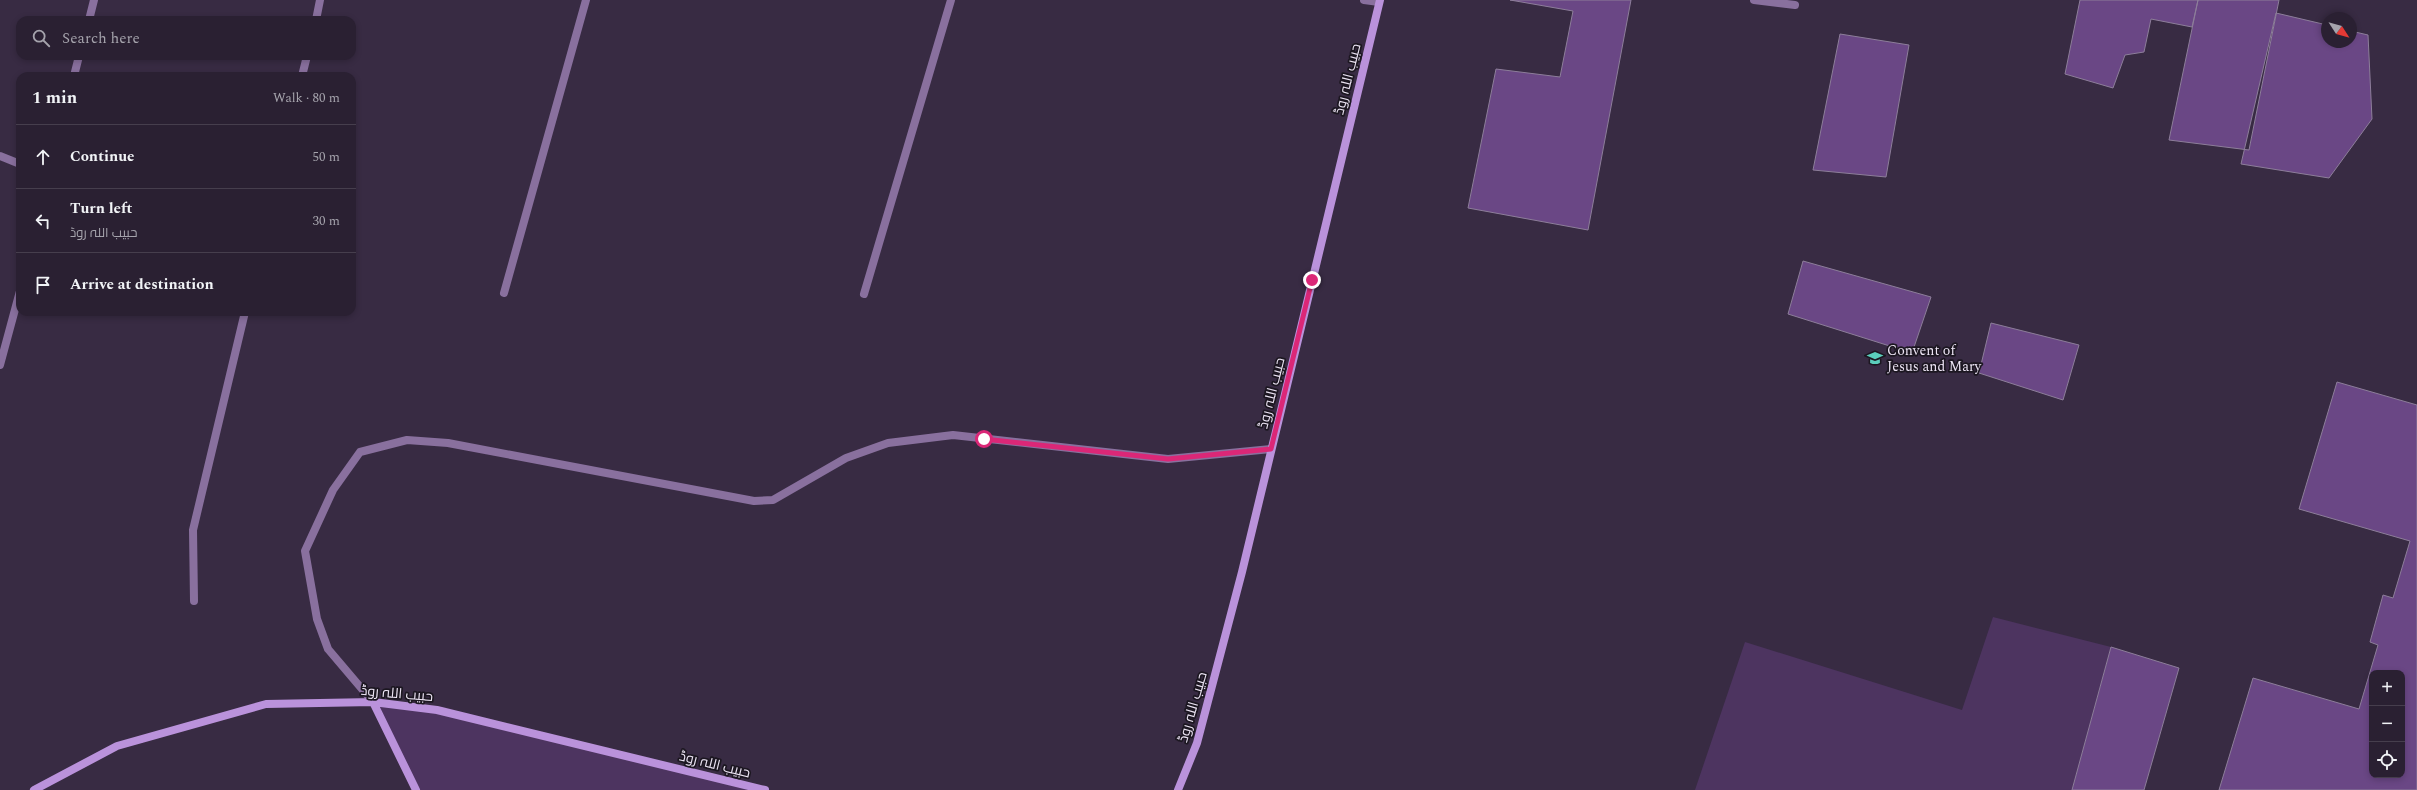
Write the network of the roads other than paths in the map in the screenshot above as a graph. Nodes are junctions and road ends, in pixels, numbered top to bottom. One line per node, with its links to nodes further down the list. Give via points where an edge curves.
1 (94, 0): 9 (street)
2 (320, 0): 10 (street)
3 (586, 0): 17 (street)
4 (951, 0): 18 (street)
5 (1364, 0): 7 (street)
6 (1754, 0): 8 (street)
7 (1380, 1): 22 (street, حبیب اللہ روڈ)
8 (1794, 6)
9 (89, 16)
10 (317, 16)
11 (78, 60): 13 (street)
12 (306, 60): 14 (street)
13 (75, 72)
14 (303, 72)
15 (0, 156): 16 (street)
16 (16, 162)
17 (504, 293)
18 (864, 294)
19 (16, 305): 21 (street)
20 (244, 316): 23 (street, via 193,530)
21 (0, 364)
22 (1271, 449): 24 (street, via 1168,459 953,435 888,443 846,458 773,500 754,501 448,443 407,440 360,452 333,490 305,551 317,620 328,649); 28 (street, حبیب اللہ روڈ, via 1197,743)
23 (194, 601)
24 (373, 702): 25 (street, حبیب اللہ روڈ, via 266,704 117,746); 26 (street); 27 (street, حبیب اللہ روڈ, via 437,710)
25 (34, 790)
26 (416, 790)
27 (765, 790)
28 (1178, 790)

